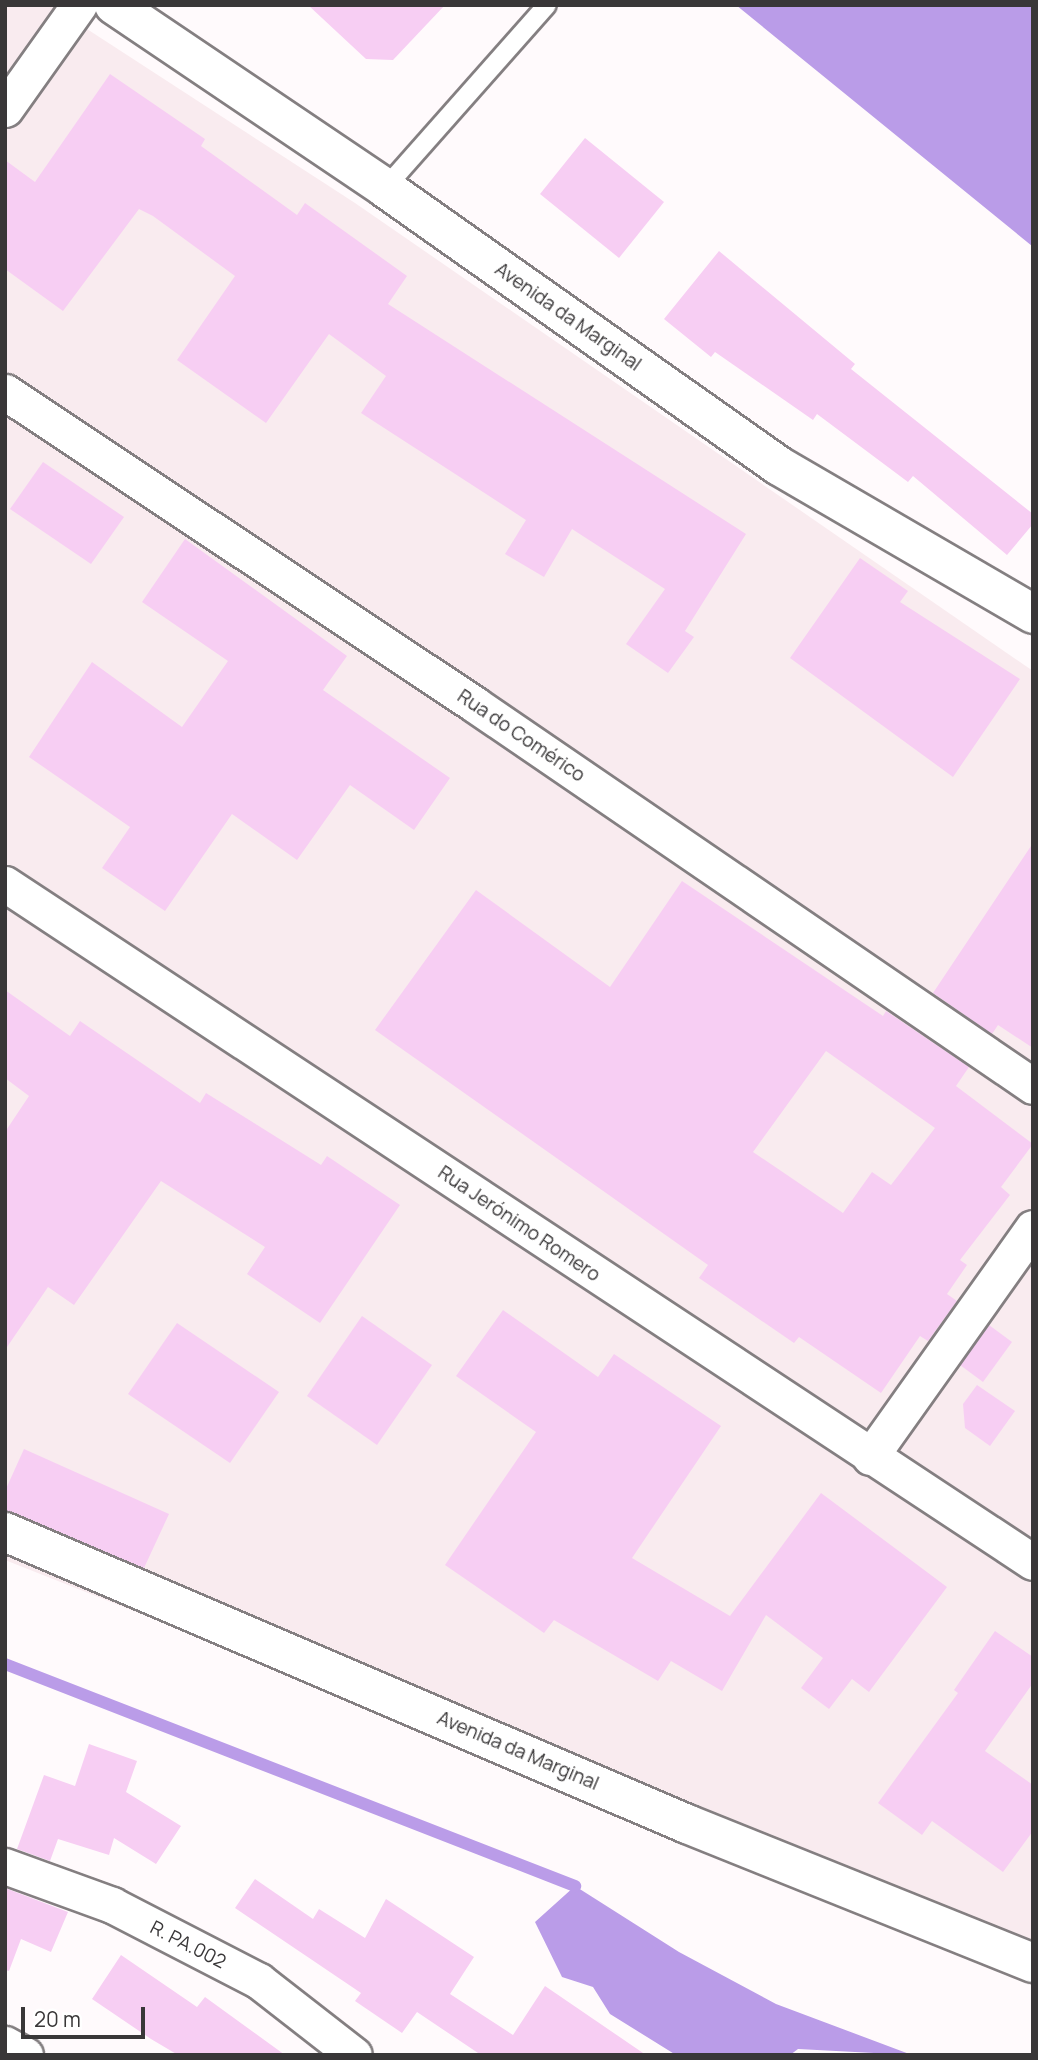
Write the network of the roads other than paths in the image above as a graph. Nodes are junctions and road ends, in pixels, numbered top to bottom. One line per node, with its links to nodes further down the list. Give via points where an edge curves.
1 (79, 5): 4 (street)
2 (114, 5): 5 (street, Avenida da Marginal)
3 (547, 5): 5 (lane)
4 (5, 109)
5 (385, 188): 7 (street, Avenida da Marginal, via 779,466)
6 (5, 392): 9 (street, Rua do Comérico, via 474,704)
7 (1033, 614)
8 (5, 884): 11 (street, Rua Jerónimo Romero)
9 (1033, 1086)
10 (1033, 1228): 11 (street)
11 (870, 1457): 13 (street, Rua Jerónimo Romero)
12 (5, 1532): 15 (street, Avenida da Marginal, via 687,1824)
13 (1033, 1562)
14 (5, 1866): 18 (street, R. PA.002, via 112,1905 259,1981)
15 (1033, 1963)
16 (5, 2044): 17 (street)
17 (25, 2055)
18 (354, 2055)

